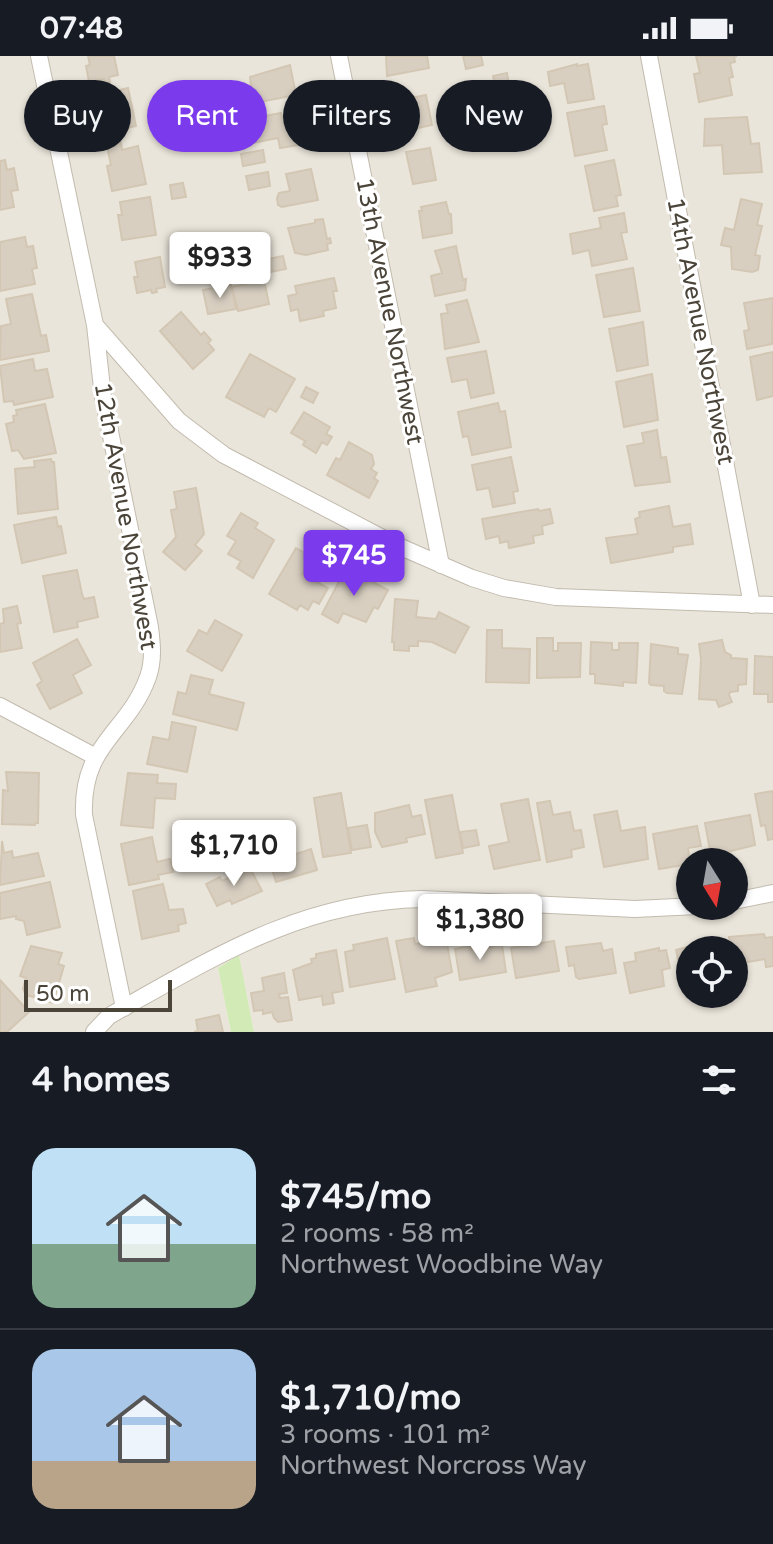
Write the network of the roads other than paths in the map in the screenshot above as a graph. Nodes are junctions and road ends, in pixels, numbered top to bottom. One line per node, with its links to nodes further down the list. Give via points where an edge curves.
1 (39, 56): 4 (street, 12th Avenue Northwest)
2 (339, 56): 5 (street, 13th Avenue Northwest)
3 (649, 56): 6 (street, 14th Avenue Northwest)
4 (95, 325): 5 (street, via 201,440); 9 (street, 12th Avenue Northwest, via 103,397 152,645 147,679)
5 (441, 565): 6 (street, via 531,594)
6 (752, 605): 7 (street)
7 (773, 605)
8 (0, 706): 9 (street)
9 (94, 756): 13 (street, 12th Avenue Northwest, via 85,783 84,815)
10 (773, 893): 11 (street)
11 (748, 898)
12 (676, 907): 13 (street, via 422,899 350,905 266,933)
13 (124, 1008): 14 (street)
14 (94, 1032)

